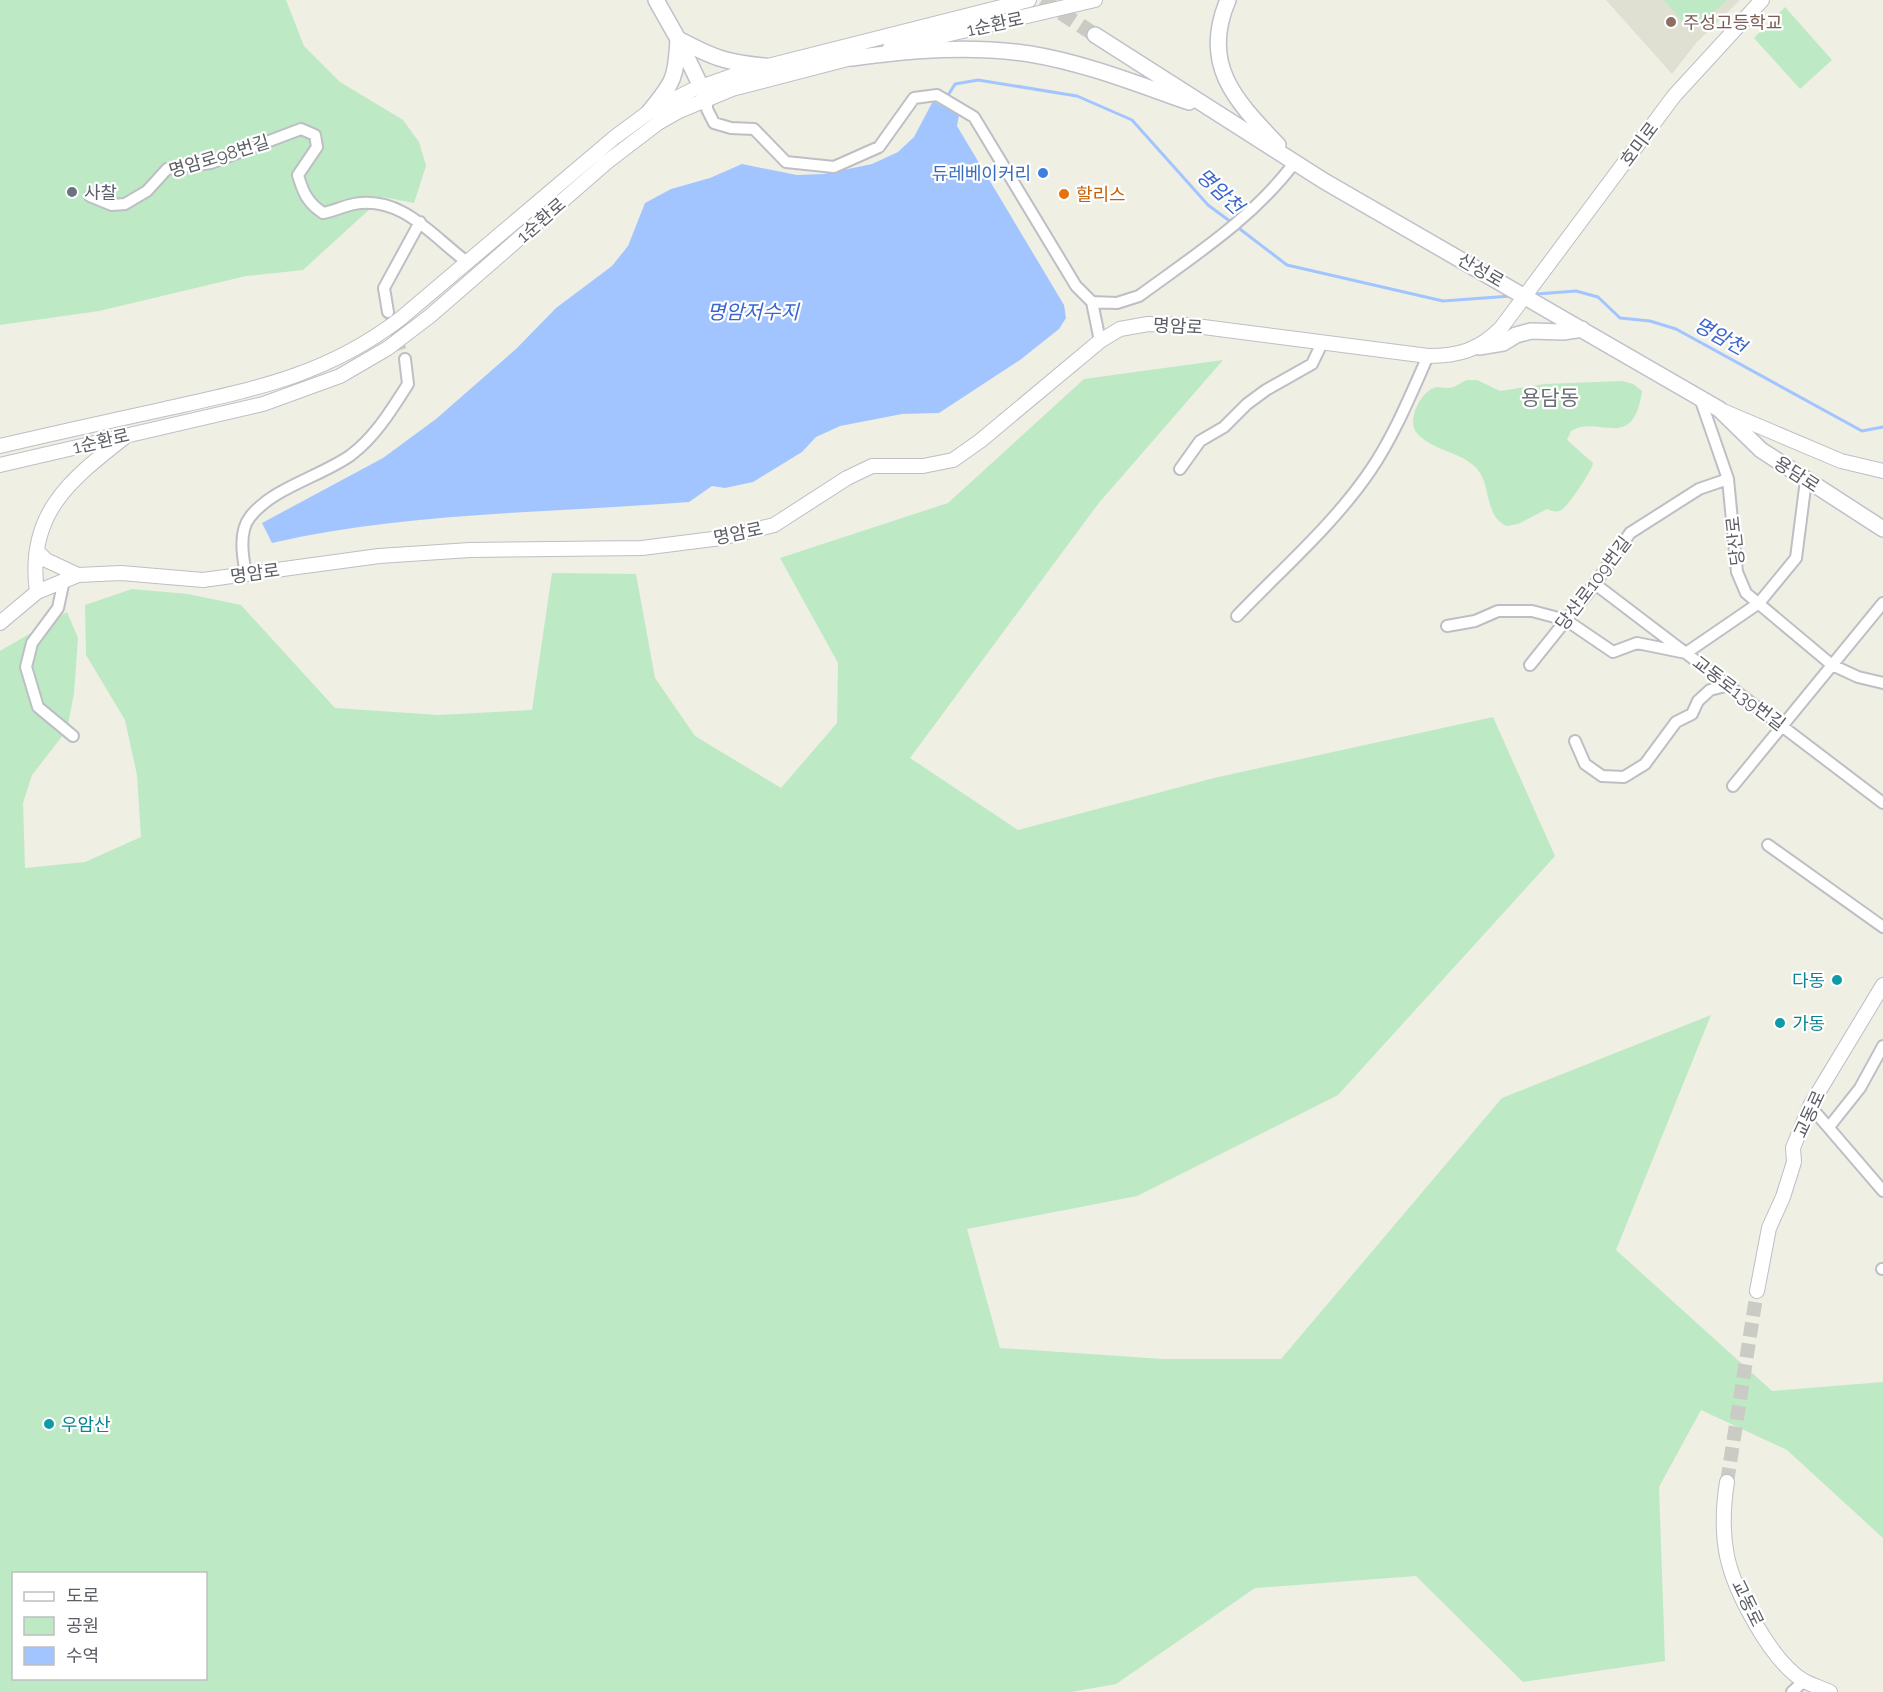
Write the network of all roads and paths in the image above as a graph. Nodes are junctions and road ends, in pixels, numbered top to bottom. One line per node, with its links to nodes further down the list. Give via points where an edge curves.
1 (656, 0): 7 (main road)
2 (1029, 0): 9 (street, 1순환로)
3 (1095, 0): 8 (street, 1순환로)
4 (1228, 0): 13 (main road, via 1221,16 1218,44 1221,68 1240,105)
5 (1762, 0): 17 (street, 호미로, via 1674,96)
6 (1095, 35): 11 (main road, 산성로)
7 (678, 39): 9 (main road, via 730,63); 10 (main road); 12 (main road, via 671,86)
8 (852, 58): 10 (street, 1순환로); 11 (main road, via 962,48 1030,54 1113,76)
9 (765, 66): 10 (street, 1순환로)
10 (704, 93): 12 (street, 1순환로); 18 (street, via 714,123 754,129 786,162 834,167 879,147 914,98 937,94 974,117 1076,286); 28 (street, 1순환로, via 637,138 430,316 366,362 311,388 263,404)
11 (1212, 110): 13 (main road, 산성로)
12 (649, 112): 16 (street, 1순환로)
13 (1295, 162): 17 (main road, 산성로); 18 (street, via 1253,212 1139,296 1118,303)
14 (90, 196): 15 (street, 명암로98번길, via 112,205 125,204 147,191 167,169 211,163 301,129 315,135 317,147 298,175 304,197 313,207 323,213 355,204 376,204 402,211)
15 (420, 222): 16 (street); 19 (street, via 384,288)
16 (466, 262): 29 (street, 1순환로, via 373,339 310,371 236,394)
17 (1527, 296): 20 (main road, 산성로); 23 (street, 명암로)
18 (1092, 302): 21 (street)
19 (388, 312)
20 (1582, 328): 23 (main road, via 1531,331 1503,343); 26 (main road, 산성로)
21 (1100, 341): 22 (street, 명암로, via 1120,329 1148,324 1188,325); 38 (street, 명암로, via 953,460 923,466 872,466 774,525 721,538 642,548 470,550 379,556)
22 (1322, 343): 24 (street, 명암로); 31 (street, via 1312,364 1266,390 1224,427 1200,441)
23 (1479, 347): 24 (street, 명암로, via 1451,356)
24 (1428, 356): 44 (street, via 1371,470 1334,516)
25 (405, 359): 38 (street, via 408,384 378,429 351,455 270,500 249,518 243,541)
26 (1700, 398): 27 (main road, 산성로); 33 (street, 당산로)
27 (1719, 409): 32 (street, 산성로, via 1840,461); 34 (main road, 용담로, via 1761,450)
28 (129, 435): 30 (street, 1순환로); 36 (street, via 78,475 49,510)
29 (0, 446)
30 (0, 465)
31 (1180, 469)
32 (1883, 471)
33 (1728, 479): 40 (street, 당산로109번길, via 1699,489 1630,533); 42 (street, 당산로, via 1737,572 1746,593)
34 (1806, 480): 35 (main road, 용담로); 42 (street, via 1796,558)
35 (1883, 529)
36 (37, 551): 37 (street, via 46,560); 41 (street)
37 (78, 574): 38 (street, 명암로, via 121,573 203,580); 39 (street, 명암로)
38 (246, 575)
39 (64, 580): 41 (street, 명암로); 54 (street, via 58,608 32,643 27,667 38,707)
40 (1595, 584): 45 (street, 당산로109번길); 48 (street, 교동로139번길)
41 (37, 592): 46 (street, 명암로)
42 (1759, 603): 48 (street); 50 (street, 당산로)
43 (1883, 603): 50 (street)
44 (1237, 616)
45 (1566, 620): 47 (street, via 1532,611 1498,611 1475,621); 48 (street, via 1613,652 1637,643); 49 (street, 당산로109번길)
46 (0, 623)
47 (1447, 626)
48 (1686, 653): 52 (street, 교동로139번길)
49 (1530, 665)
50 (1832, 665): 51 (street, 당산로); 53 (street)
51 (1883, 683)
52 (1729, 686): 53 (street, 교동로139번길); 55 (street, via 1710,690 1692,714 1676,722 1645,764 1624,777 1602,776 1585,764)
53 (1783, 726): 56 (street); 57 (street, 교동로139번길)
54 (73, 736)
55 (1575, 741)
56 (1733, 786)
57 (1883, 803)
58 (1768, 845): 59 (street)
59 (1883, 927)
60 (1883, 985): 62 (street, 교동로)
61 (1883, 1046): 63 (street, via 1860,1088)
62 (1810, 1107): 63 (street); 65 (street, 교동로, via 1793,1148 1794,1162 1786,1188 1769,1228)
63 (1829, 1127): 64 (street)
64 (1883, 1191)
65 (1757, 1291)
66 (1727, 1482): 67 (street, 교동로, via 1722,1514 1727,1557 1743,1600 1770,1645)
67 (1804, 1681): 68 (street); 69 (street, 교동로)
68 (1792, 1692)
69 (1830, 1692)

